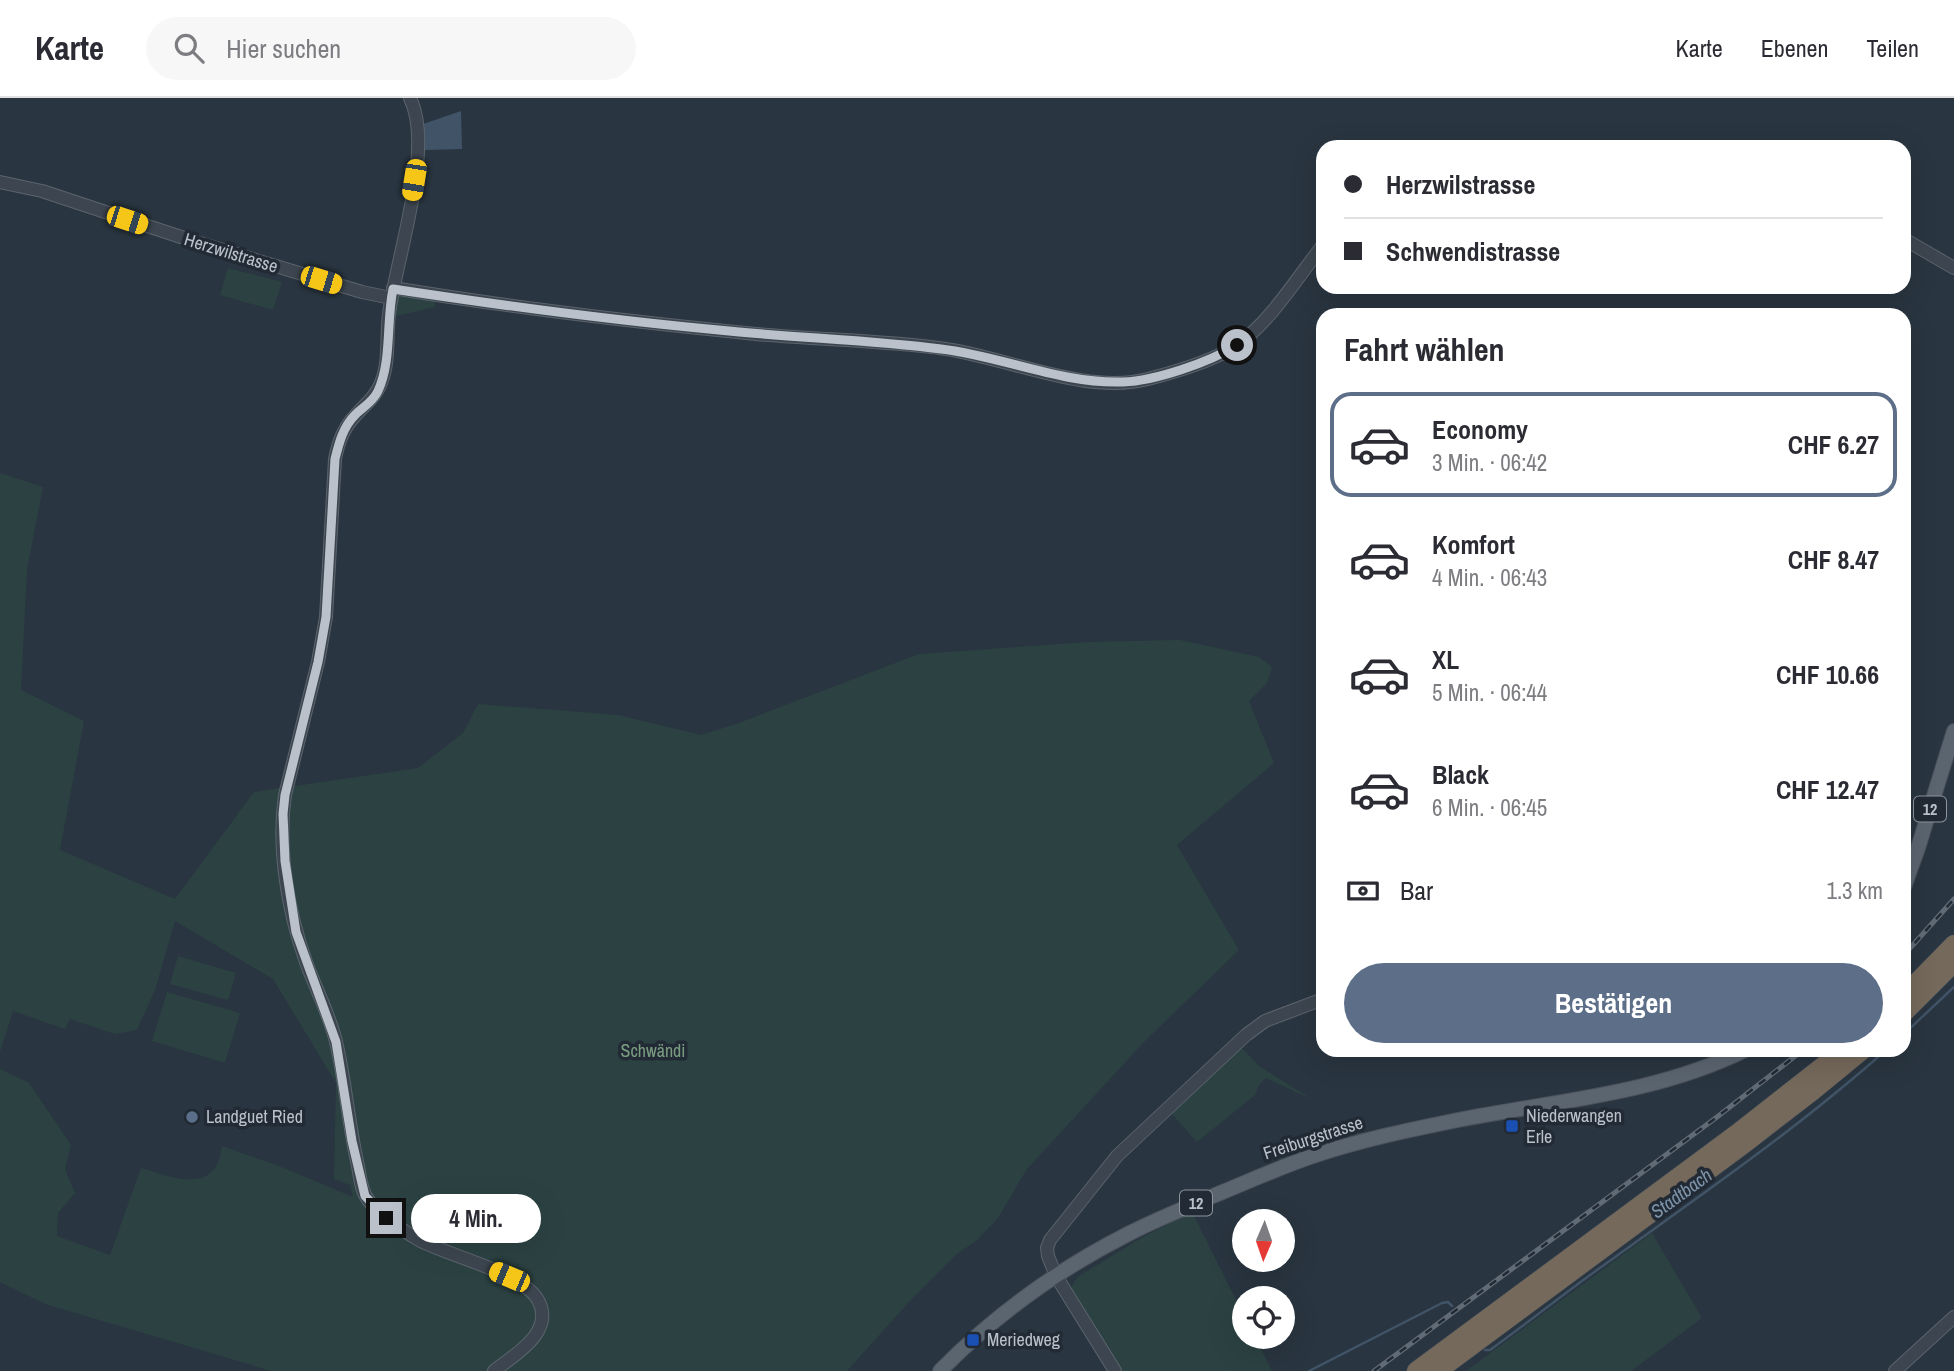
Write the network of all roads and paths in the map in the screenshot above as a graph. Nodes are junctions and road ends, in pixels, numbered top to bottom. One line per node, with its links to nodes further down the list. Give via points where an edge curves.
1 (410, 98): 6 (street, via 417,118 418,154)
2 (0, 182): 6 (street, Herzwilstrasse, via 42,191 350,289)
3 (1911, 243): 5 (street)
4 (1316, 254): 6 (street, Herzwilstrasse, via 1262,323 1237,345 1211,358 1133,382 1071,377 944,349 664,325)
5 (1954, 268)
6 (392, 293): 19 (street, via 383,379 376,395 344,432 335,459 326,617 285,795 285,861 296,932 336,1042 365,1196 386,1218 420,1241 509,1277 539,1302 543,1319 538,1332)
7 (1954, 731): 8 (main road, 12)
8 (1911, 868)
9 (1954, 944): 11 (highway)
10 (1954, 963): 13 (highway)
11 (1911, 988)
12 (1316, 1002): 17 (street, via 1265,1021 1246,1035 1124,1148 1050,1240 1048,1256)
13 (1911, 1006)
14 (1729, 1057): 17 (main road, Freiburgstrasse / 12, via 1646,1086 1425,1127 1311,1157 1159,1219)
15 (1834, 1057): 22 (highway)
16 (1854, 1057): 23 (highway)
17 (1055, 1276): 20 (main road, Freiburgstrasse / 12); 21 (street)
18 (1954, 1317): 24 (street)
19 (494, 1371)
20 (940, 1371)
21 (1115, 1371)
22 (1416, 1371)
23 (1438, 1371)
24 (1895, 1371)

